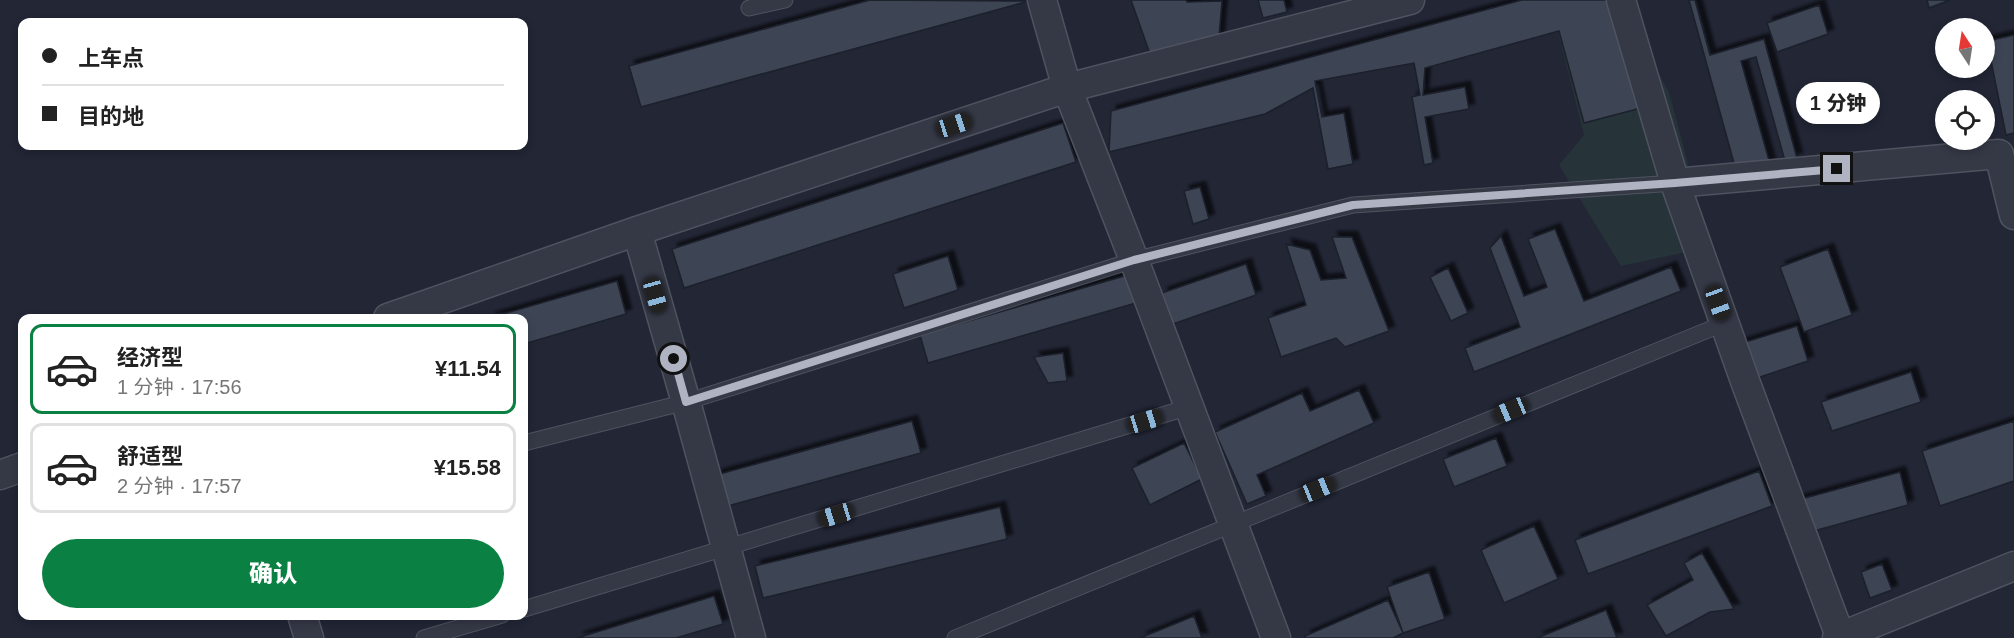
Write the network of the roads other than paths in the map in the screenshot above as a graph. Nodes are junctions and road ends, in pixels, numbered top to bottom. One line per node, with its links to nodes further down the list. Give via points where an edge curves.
1 (785, 0): 5 (lane)
2 (1042, 0): 6 (street)
3 (1410, 0): 6 (street)
4 (1621, 0): 8 (street)
5 (749, 8)
6 (1067, 88): 10 (street); 11 (street)
7 (2007, 153): 8 (street); 9 (street)
8 (1675, 183): 11 (lane, via 1353,205); 13 (street)
9 (2014, 215)
10 (637, 231): 12 (street); 14 (street)
11 (1134, 260): 14 (lane); 15 (street)
12 (399, 314)
13 (1725, 323): 19 (lane); 25 (street)
14 (686, 402): 16 (lane); 20 (street)
15 (1190, 407): 19 (street); 20 (lane)
16 (528, 442)
17 (18, 468): 18 (street)
18 (0, 475)
19 (1233, 524): 29 (lane); 30 (street)
20 (725, 549): 22 (lane); 28 (street)
21 (2014, 566): 25 (street)
22 (528, 608)
23 (304, 620): 26 (street)
24 (485, 620): 27 (lane)
25 (1839, 637)
26 (309, 638)
27 (424, 638)
28 (751, 638)
29 (955, 638)
30 (1276, 638)

